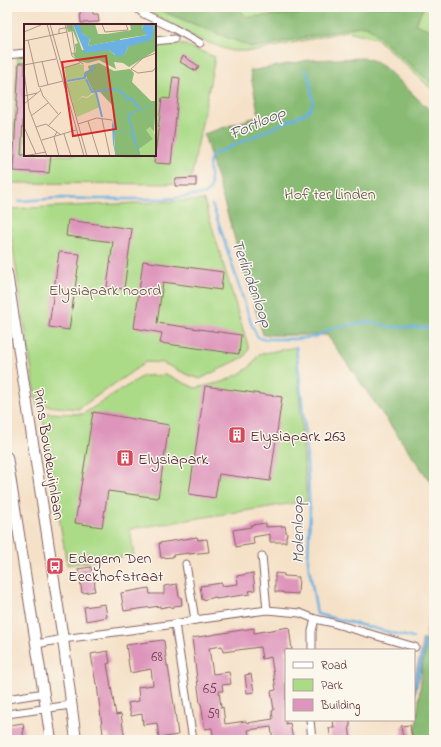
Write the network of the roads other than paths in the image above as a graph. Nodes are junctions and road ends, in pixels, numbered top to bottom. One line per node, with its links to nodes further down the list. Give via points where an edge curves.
1 (136, 7): 4 (street, via 144,14)
2 (174, 39): 3 (street)
3 (156, 40)
4 (200, 43)
5 (24, 53): 6 (street)
6 (7, 55)
7 (7, 273): 15 (main road, Prins Boudewijnlaan)
8 (7, 457): 16 (main road)
9 (262, 556): 11 (street)
10 (186, 564): 13 (street)
11 (267, 610): 12 (street, via 300,613); 13 (street)
12 (315, 619): 17 (street); 18 (street)
13 (195, 620): 14 (street)
14 (175, 624): 15 (street); 27 (street)
15 (63, 639): 16 (street); 21 (main road, Prins Boudewijnlaan)
16 (36, 644): 19 (main road)
17 (415, 647)
18 (312, 649)
19 (44, 693): 20 (street); 22 (main road)
20 (7, 699)
21 (71, 705): 22 (street); 26 (main road, Prins Boudewijnlaan)
22 (43, 709): 23 (street); 25 (main road)
23 (7, 714)
24 (310, 721): 28 (street)
25 (51, 740)
26 (76, 740)
27 (193, 740)
28 (312, 740)

